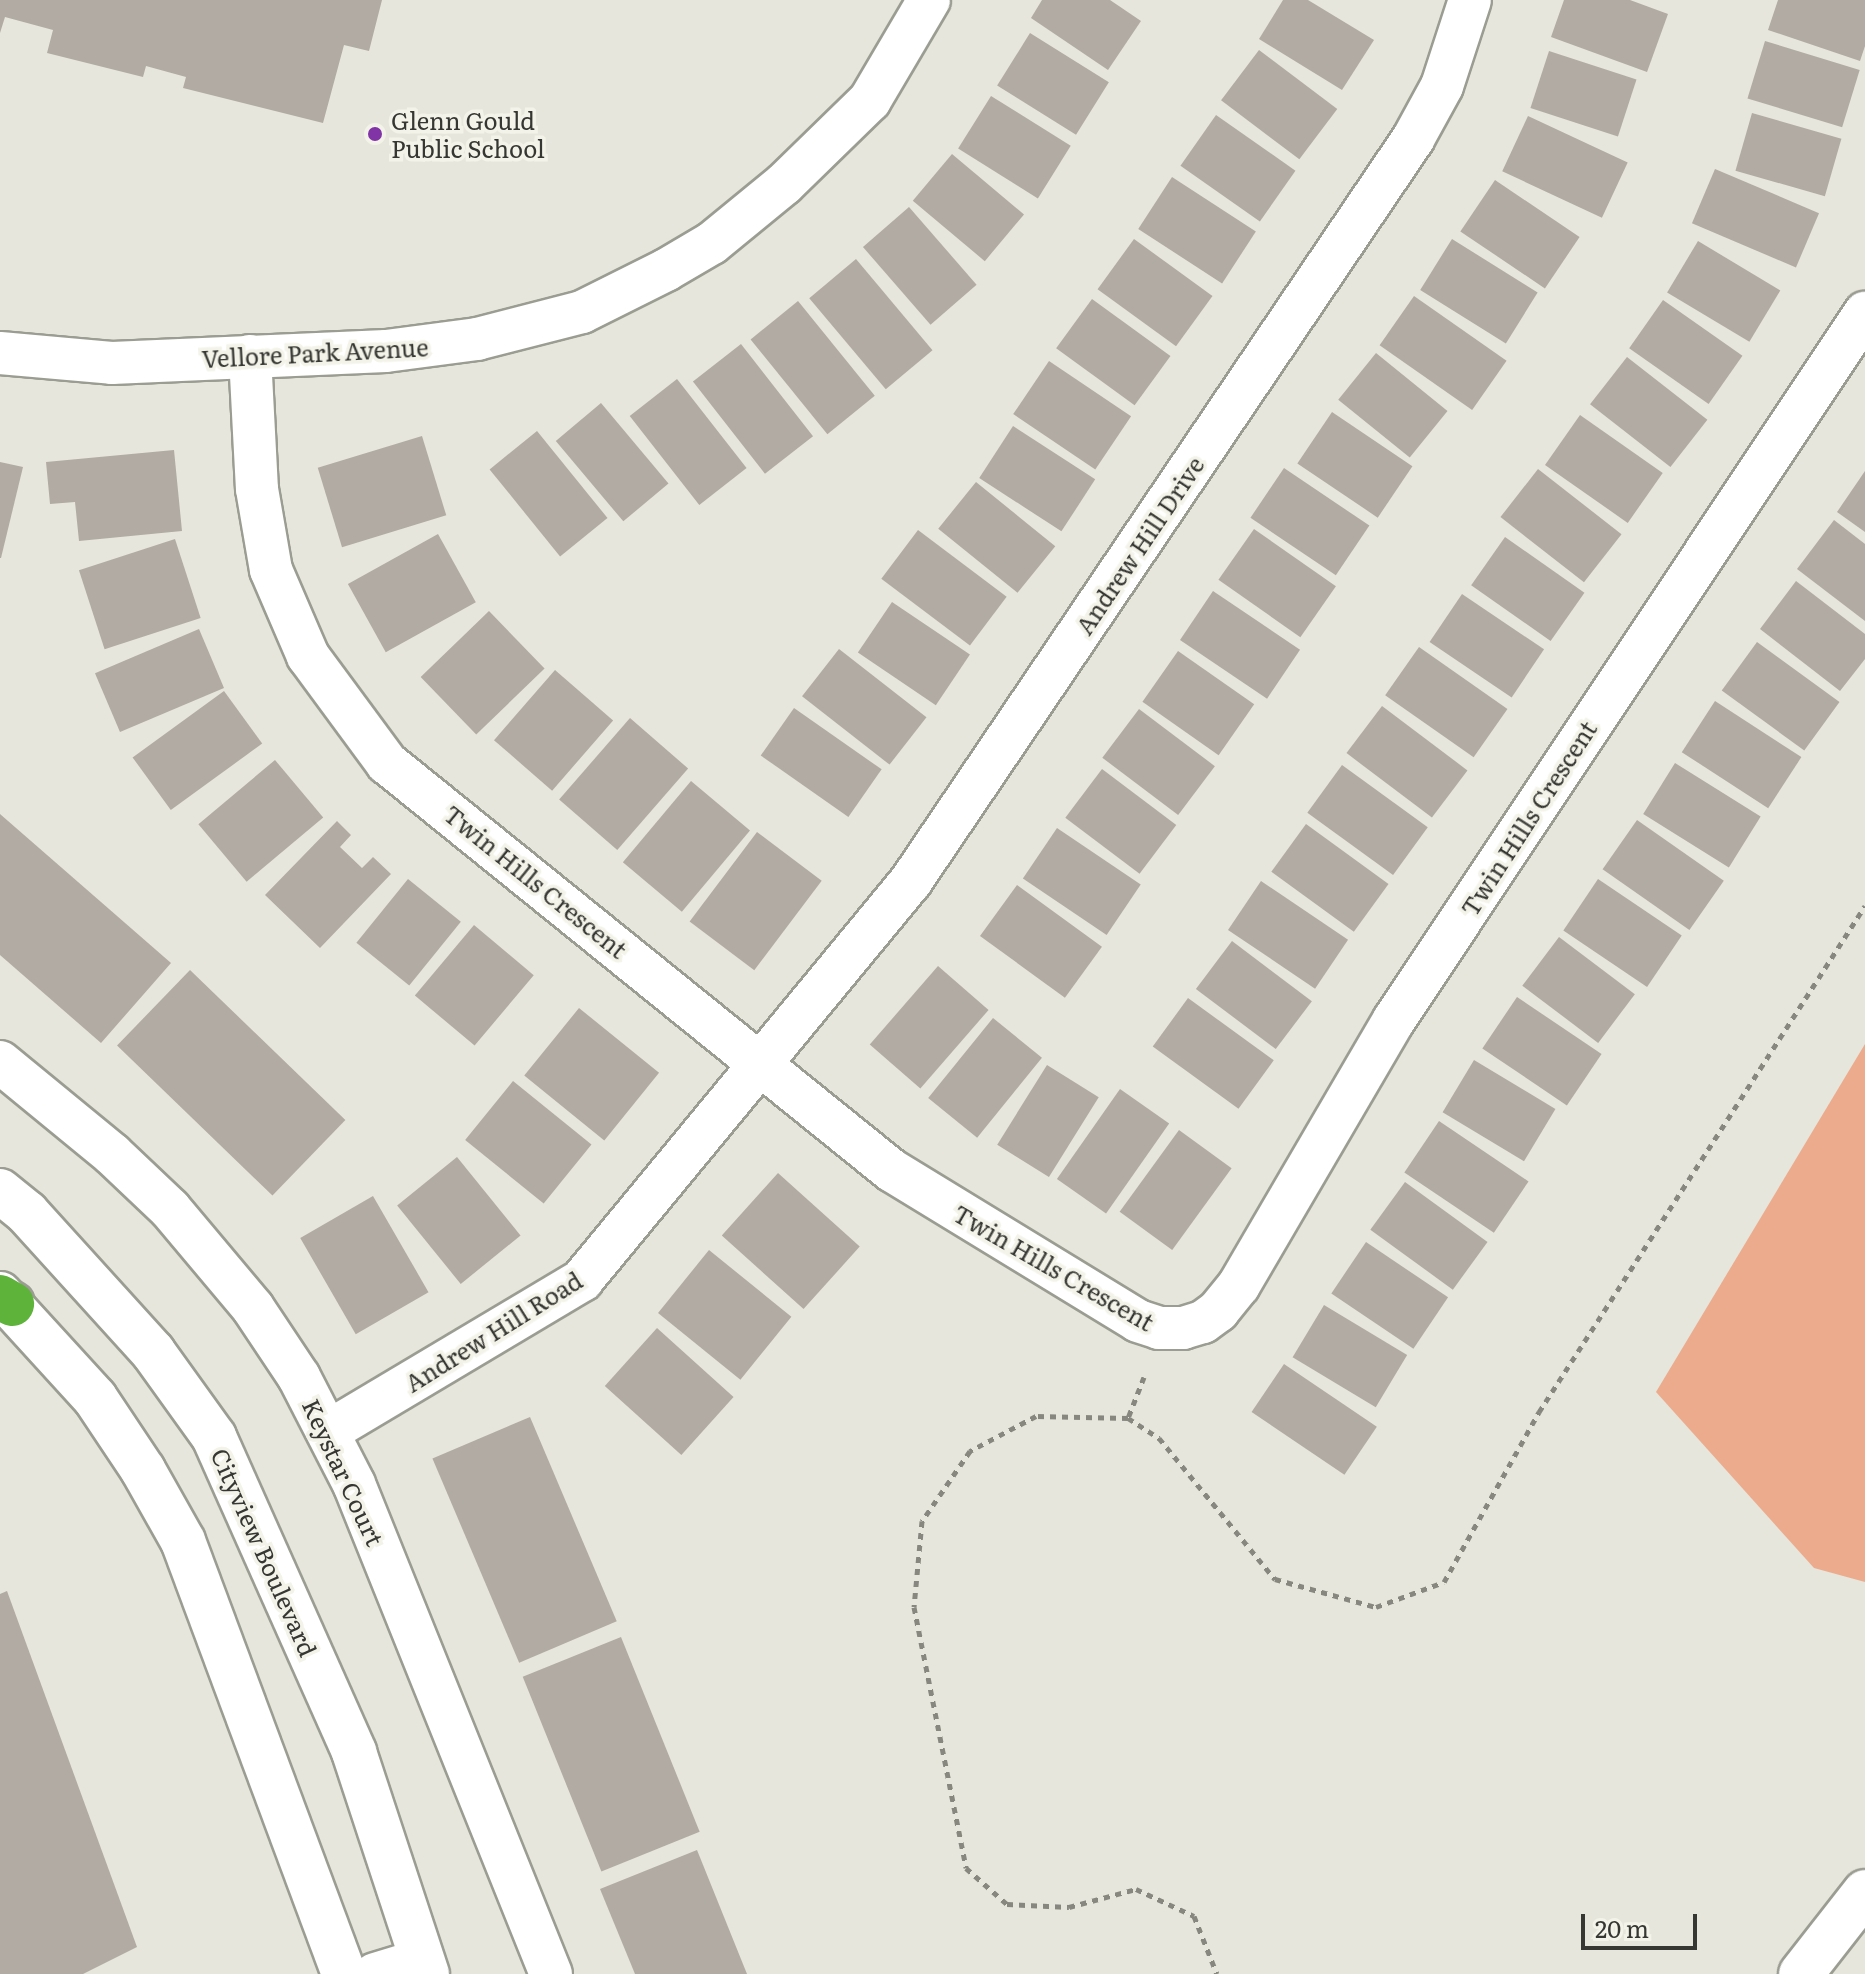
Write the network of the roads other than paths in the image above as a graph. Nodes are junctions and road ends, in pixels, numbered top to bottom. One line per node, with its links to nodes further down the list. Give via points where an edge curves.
1 (929, 0): 5 (street, Vellore Park Avenue, via 870,100 824,148 712,243 634,287 582,312 477,339 386,351)
2 (1470, 0): 7 (street, Andrew Hill Drive, via 1442,86 1413,139 946,832)
3 (1865, 313): 7 (street, Twin Hills Crescent, via 1394,1020 1239,1285 1203,1322 1159,1328 1138,1321 891,1170)
4 (0, 353): 5 (street, Vellore Park Avenue, via 112,363)
5 (250, 356): 7 (street, Twin Hills Crescent, via 263,533 271,570 308,656 387,763)
6 (0, 1062): 10 (street, Keystar Court, via 170,1209 253,1308)
7 (761, 1062): 10 (street, Andrew Hill Road, via 582,1280)
8 (0, 1191): 12 (main road, Cityview Boulevard, via 27,1213 153,1352 214,1437 354,1752)
9 (4, 1298): 13 (main road, via 95,1398 183,1541)
10 (329, 1431): 15 (street, Keystar Court)
11 (1865, 1892): 16 (main road)
12 (424, 1967): 14 (street)
13 (344, 1974)
14 (375, 1974)
15 (551, 1974)
16 (1801, 1974)

